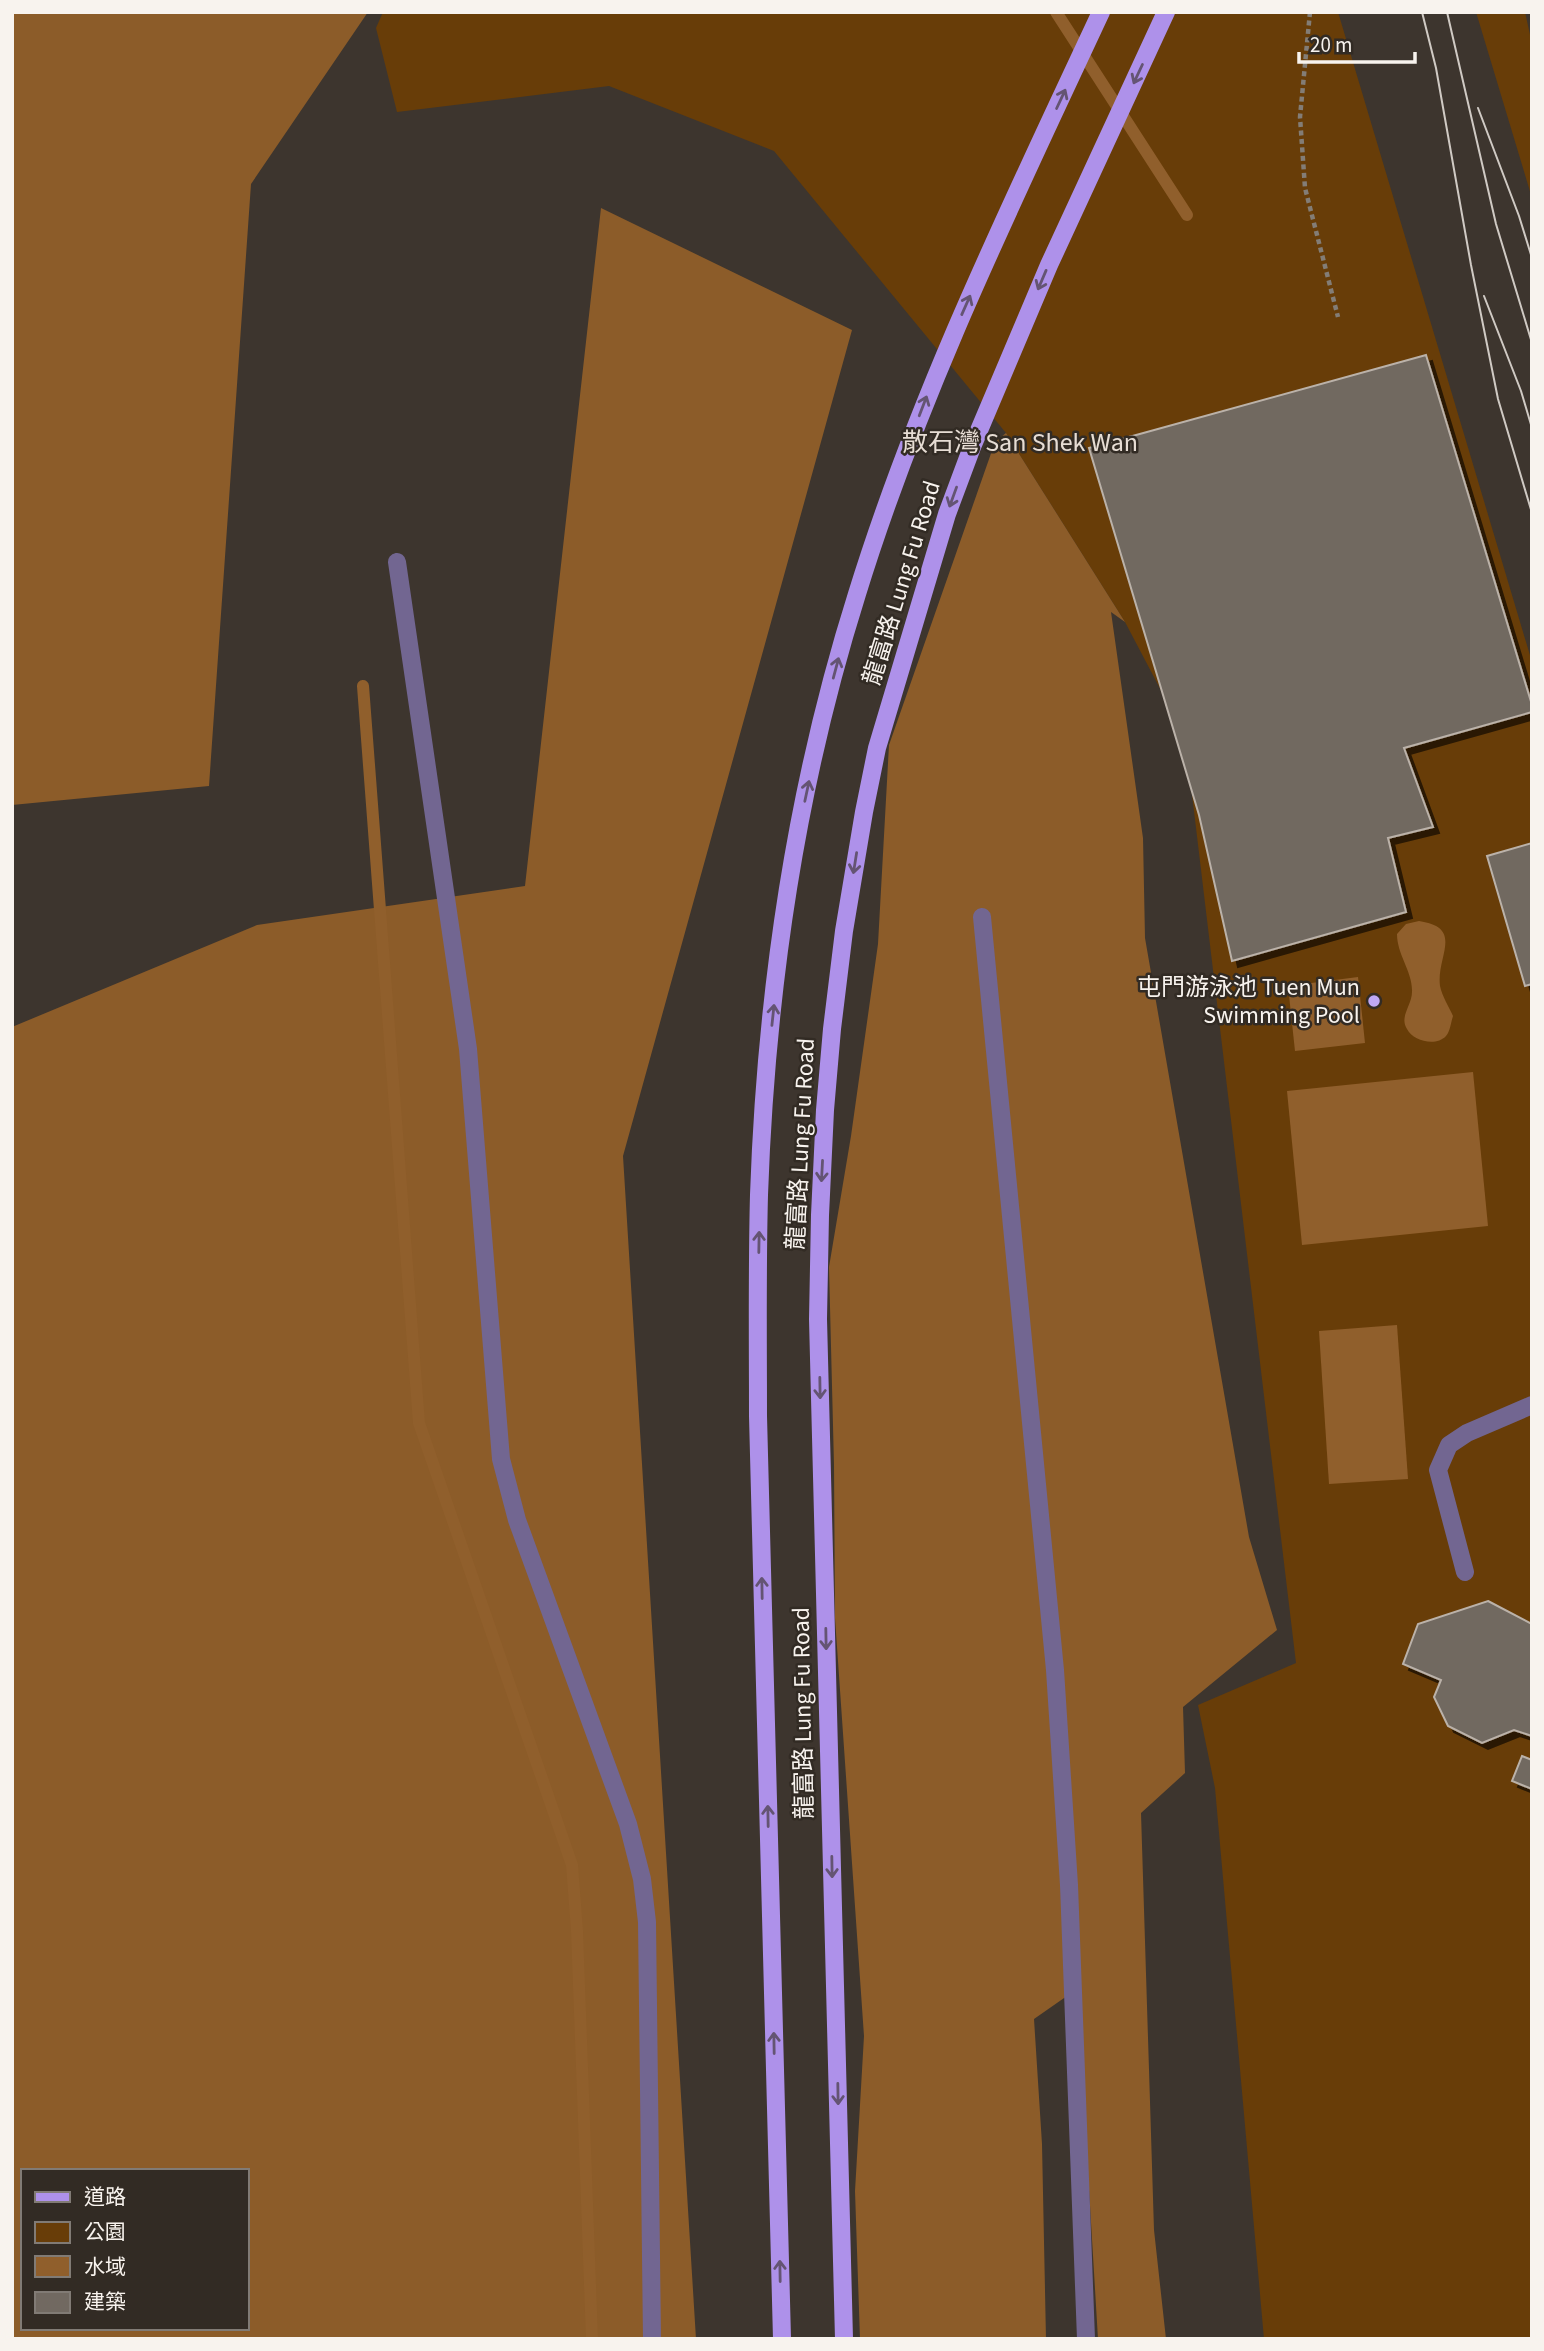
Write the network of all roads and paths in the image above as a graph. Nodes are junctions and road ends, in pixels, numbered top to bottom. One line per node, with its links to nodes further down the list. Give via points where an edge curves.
1 (1101, 12): 10 (main road, 龍富路 Lung Fu Road, one-way to 1, via 758,1416 759,1195 781,949 819,734 856,597 905,453 983,266)
2 (1167, 12): 11 (main road, 龍富路 Lung Fu Road, one-way to 11, via 1049,265 947,514 877,748 838,980 825,1110 818,1319)
3 (1310, 12): 4 (path, via 1300,117 1305,188)
4 (1338, 317)
5 (397, 562): 9 (lane, via 468,1049 501,1459 517,1520 628,1824 642,1879 647,1922)
6 (982, 917): 12 (lane, via 1055,1670 1071,1924)
7 (1532, 1405): 8 (lane, via 1467,1433 1450,1445 1438,1470)
8 (1465, 1572)
9 (652, 2339)
10 (782, 2339)
11 (844, 2339)
12 (1086, 2339)

